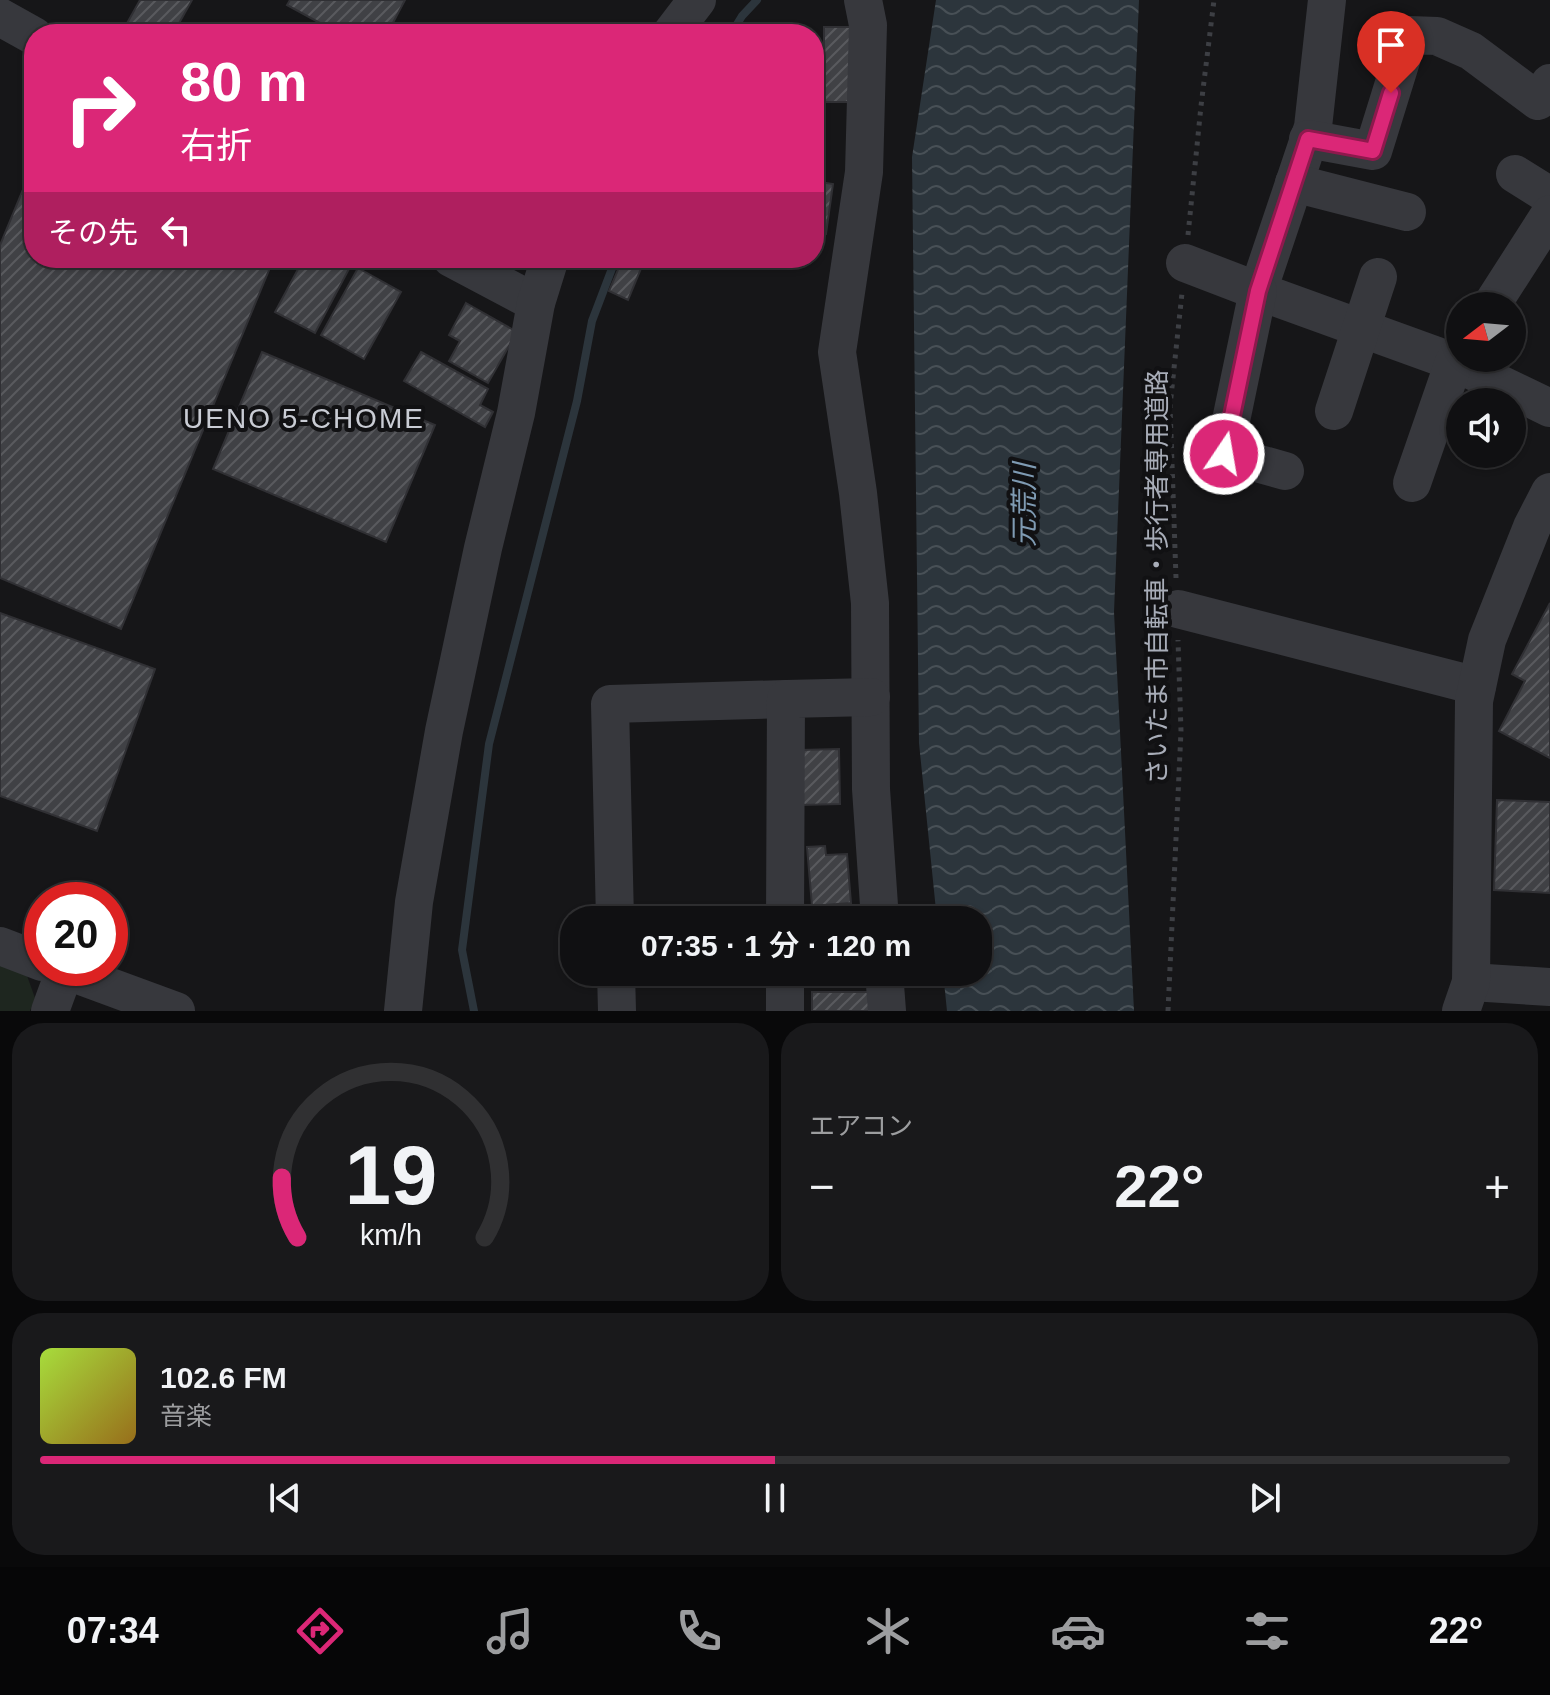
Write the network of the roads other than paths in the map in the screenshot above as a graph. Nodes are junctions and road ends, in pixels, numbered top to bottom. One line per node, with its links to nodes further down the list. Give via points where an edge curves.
1 (697, 0): 4 (street)
2 (863, 0): 30 (street, via 868,25 864,172 837,352 870,603)
3 (1327, 0): 6 (street)
4 (679, 24)
5 (1550, 83): 6 (street, via 1538,101 1471,51 1437,36 1409,35 1373,151)
6 (1308, 139): 8 (street)
7 (1515, 174): 9 (street)
8 (1294, 183): 10 (street); 16 (street)
9 (1550, 196)
10 (1407, 212)
11 (1550, 214): 17 (street)
12 (1185, 263): 16 (street)
13 (470, 268): 18 (street)
14 (547, 268): 18 (street)
15 (1378, 277): 19 (street)
16 (1258, 291): 19 (street); 25 (street, via 1224,454)
17 (1500, 292)
18 (536, 303): 46 (street, via 444,731 414,902)
19 (1361, 328): 20 (street); 24 (street)
20 (1446, 355)
21 (1452, 372): 26 (street)
22 (1483, 372): 23 (street)
23 (1550, 408)
24 (1334, 411)
25 (1285, 471)
26 (1412, 483)
27 (1546, 511): 29 (street, via 1487,640)
28 (1178, 609): 29 (street)
29 (1477, 686): 43 (street)
30 (871, 697): 31 (street); 34 (street)
31 (786, 699): 32 (street, via 610,704); 33 (street)
32 (615, 906)
33 (785, 906)
34 (879, 906)
35 (0, 946): 36 (street)
36 (24, 955)
37 (53, 986): 44 (street)
38 (107, 986): 45 (street)
39 (616, 986): 47 (street)
40 (785, 986): 48 (street)
41 (885, 986): 49 (street)
42 (1550, 987): 43 (street)
43 (1466, 996)
44 (50, 1011)
45 (176, 1011)
46 (403, 1011)
47 (617, 1011)
48 (785, 1011)
49 (887, 1011)

